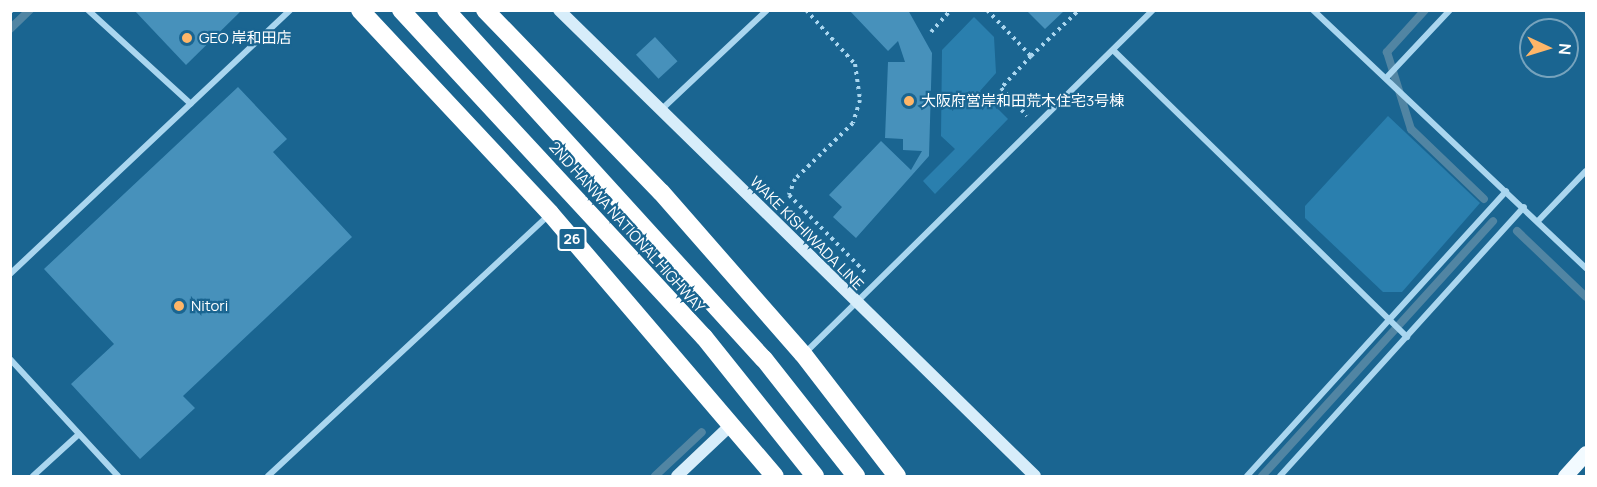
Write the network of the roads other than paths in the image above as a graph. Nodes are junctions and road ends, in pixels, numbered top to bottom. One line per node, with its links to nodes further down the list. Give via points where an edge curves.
1 (88, 10): 14 (street)
2 (290, 10): 14 (street)
3 (360, 10): 19 (highway, 26)
4 (401, 10): 36 (highway, 2ND HANWA NATIONAL HIGHWAY / 26, via 704,337)
5 (485, 10): 26 (highway, via 661,192)
6 (559, 10): 15 (main road, WAKE KISHIWADA LINE)
7 (767, 10): 15 (street)
8 (1153, 10): 12 (street)
9 (1313, 10): 13 (street)
10 (1450, 10): 13 (street)
11 (451, 16): 37 (highway, 2ND HANWA NATIONAL HIGHWAY, via 764,359)
12 (1113, 50): 23 (street); 24 (street)
13 (1387, 77): 17 (street)
14 (191, 104): 22 (street)
15 (662, 109): 23 (main road, WAKE KISHIWADA LINE)
16 (1587, 171): 20 (street)
17 (1506, 191): 18 (street); 24 (street)
18 (1524, 207): 20 (street); 25 (street)
19 (550, 213): 28 (highway, 26); 33 (street)
20 (1538, 221): 21 (street)
21 (1587, 268)
22 (10, 274)
23 (856, 302): 26 (street); 39 (main road, WAKE KISHIWADA LINE)
24 (1391, 321): 25 (street); 40 (street)
25 (1407, 337): 41 (street)
26 (803, 354): 38 (highway)
27 (10, 359): 29 (street)
28 (731, 425): 34 (main road); 35 (highway, 26)
29 (79, 434): 31 (street); 32 (street)
30 (1587, 453): 42 (main road)
31 (33, 477)
32 (118, 477)
33 (268, 477)
34 (677, 477)
35 (775, 477)
36 (815, 477)
37 (856, 477)
38 (897, 477)
39 (1035, 477)
40 (1247, 477)
41 (1280, 477)
42 (1565, 477)

